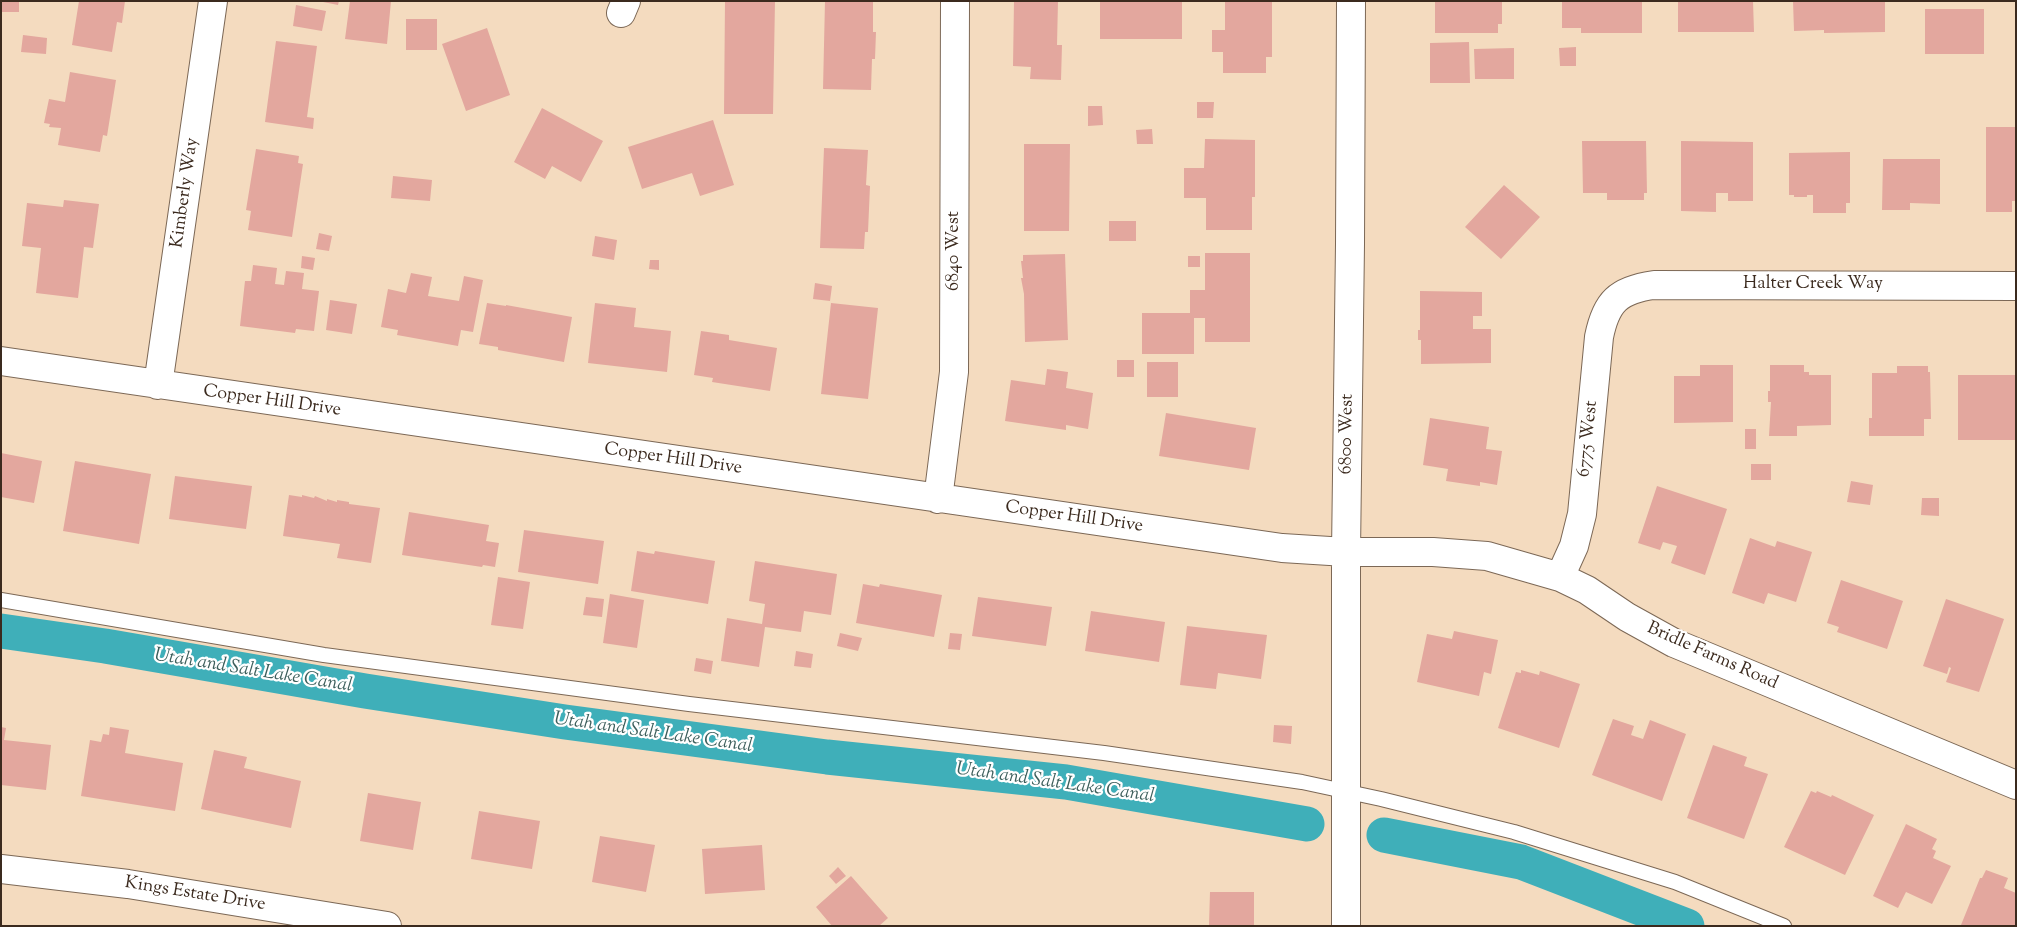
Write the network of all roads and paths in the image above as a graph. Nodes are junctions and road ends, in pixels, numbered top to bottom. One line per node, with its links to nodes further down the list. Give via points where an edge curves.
1 (213, 1): 7 (street, Kimberly Way)
2 (955, 1): 8 (street, 6840 West, via 954,360)
3 (1351, 1): 9 (street, 6800 West)
4 (2016, 286): 5 (street, Halter Creek Way, via 1654,285 1624,292)
5 (1614, 300): 10 (street, 6775 West, via 1607,310 1599,337 1579,530)
6 (1, 361): 7 (street, Copper Hill Drive)
7 (158, 385): 8 (street, Copper Hill Drive)
8 (938, 499): 9 (street, Copper Hill Drive, via 1282,548)
9 (1346, 552): 10 (street, Bridle Farms Road, via 1487,556); 13 (street, 6800 West)
10 (1560, 577): 12 (street, Bridle Farms Road, via 1674,643)
11 (1, 600): 13 (lane, via 324,655 688,704 1104,753)
12 (2016, 785)
13 (1346, 791): 16 (street, 6800 West); 17 (lane, via 1514,832 1675,882)
14 (1, 869): 15 (street, Kings Estate Drive, via 128,884)
15 (387, 926)
16 (1346, 926)
17 (1784, 926)

